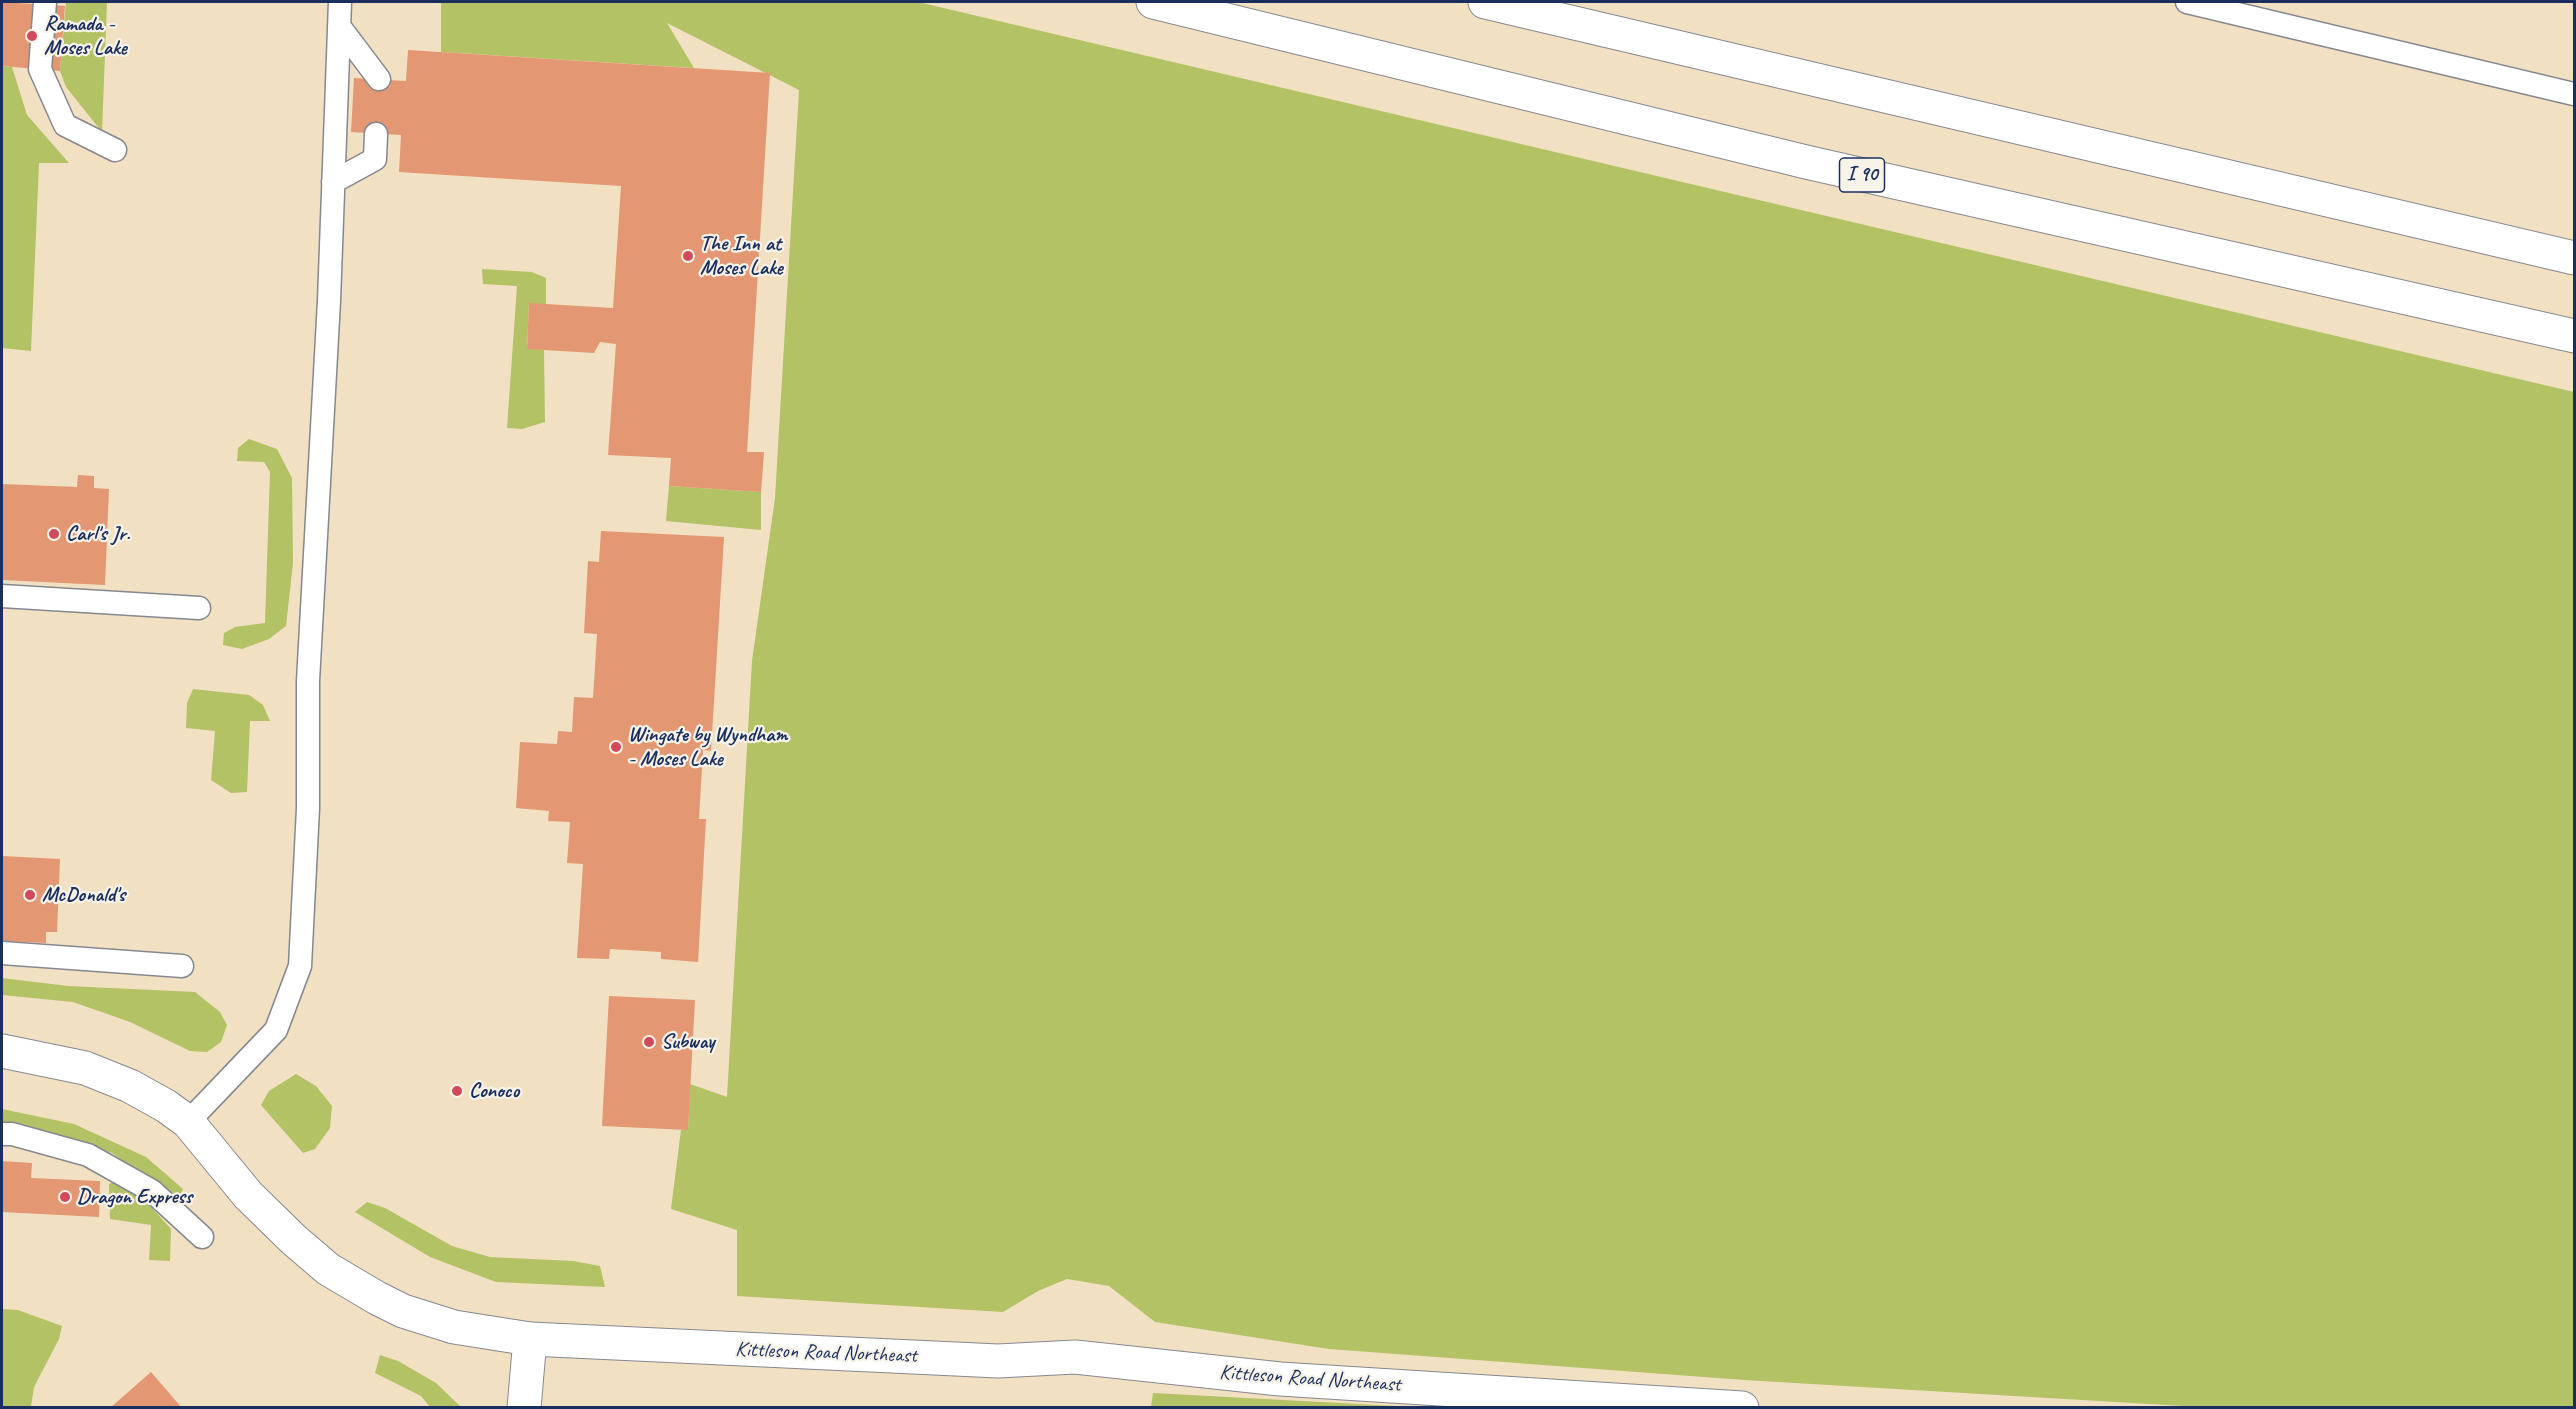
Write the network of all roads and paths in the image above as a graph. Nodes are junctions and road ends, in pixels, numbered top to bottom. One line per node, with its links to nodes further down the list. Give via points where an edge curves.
1 (45, 2): 10 (lane, via 40,69 65,125)
2 (340, 2): 6 (lane)
3 (1153, 2): 13 (main road, I 90, via 1806,162)
4 (1485, 2): 12 (main road)
5 (2187, 2): 8 (lane)
6 (339, 26): 7 (lane); 11 (lane)
7 (379, 79)
8 (2574, 94)
9 (376, 134): 11 (lane, via 375,159)
10 (115, 150)
11 (333, 182): 19 (lane, via 308,681 308,808 300,966 276,1030)
12 (2574, 258)
13 (2574, 336)
14 (2, 596): 15 (lane)
15 (199, 608)
16 (2, 953): 17 (lane)
17 (182, 966)
18 (2, 1051): 19 (main road, Kittleson Road Northeast, via 85,1068 130,1086)
19 (188, 1122): 22 (main road, Kittleson Road Northeast, via 248,1195 328,1269 403,1311 454,1327)
20 (2, 1134): 21 (lane, via 88,1155 152,1191)
21 (202, 1237)
22 (530, 1339): 23 (main road); 24 (main road, Kittleson Road Northeast, via 998,1361 1075,1357 1280,1379)
23 (524, 1407)
24 (1742, 1407)

